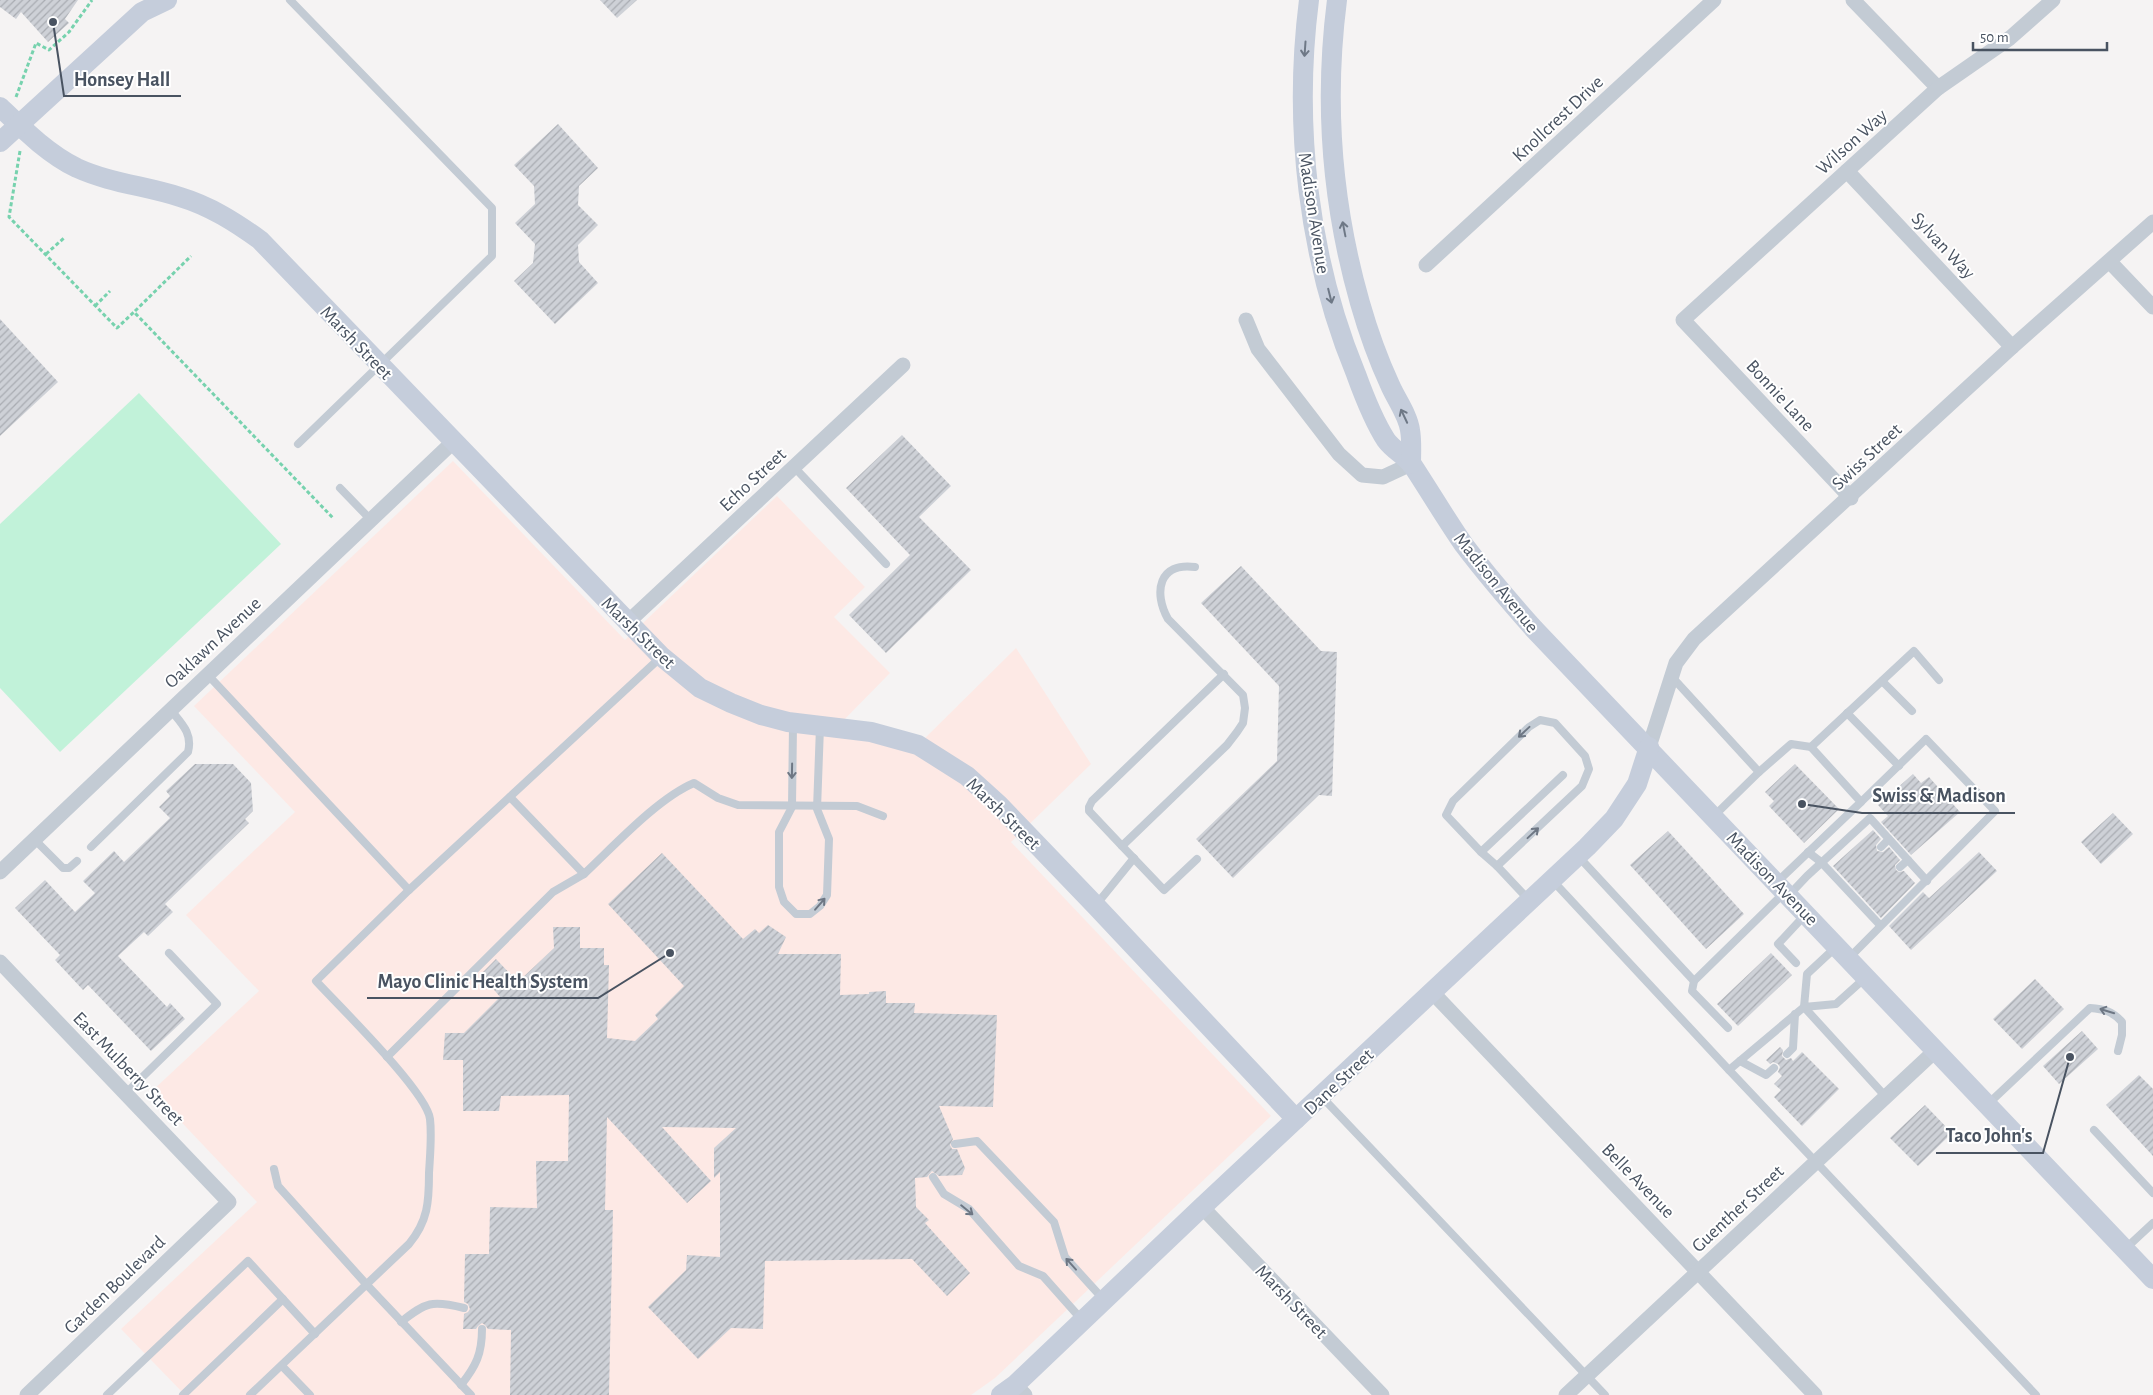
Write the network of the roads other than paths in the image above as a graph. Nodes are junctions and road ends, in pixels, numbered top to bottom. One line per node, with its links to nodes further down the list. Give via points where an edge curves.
1 (167, 0): 10 (street, via 142,12)
2 (290, 0): 21 (lane, via 492,208 492,256)
3 (1309, 0): 24 (street, Madison Avenue, one-way to 24, via 1304,58 1305,151 1324,274 1348,356 1364,395 1386,440)
4 (1337, 0): 24 (street, Madison Avenue, one-way to 4, via 1410,428 1360,304 1336,188 1331,102)
5 (1714, 0): 15 (street, Knollcrest Drive)
6 (1853, 0): 8 (street)
7 (2053, 0): 8 (street, Wilson Way, via 2010,38)
8 (1938, 88): 12 (street, Wilson Way)
9 (0, 107): 10 (street, Marsh Street)
10 (18, 125): 11 (street); 21 (street, Marsh Street, via 76,167 108,180 180,197 233,221 260,240)
11 (0, 142)
12 (1848, 171): 18 (street, Wilson Way); 19 (street, Sylvan Way)
13 (2153, 222): 14 (street, Swiss Street)
14 (2110, 262): 16 (street); 19 (street, Swiss Street)
15 (1426, 265)
16 (2153, 307)
17 (1246, 320): 24 (street, via 1258,349 1339,454 1362,475 1383,477)
18 (1683, 320): 27 (street, Bonnie Lane)
19 (2012, 347): 27 (street, Swiss Street)
20 (903, 365): 25 (street, Echo Street)
21 (380, 366): 22 (street, Marsh Street); 23 (lane)
22 (453, 442): 28 (street, Oaklawn Avenue); 31 (street, Marsh Street)
23 (298, 444)
24 (1411, 464): 43 (street, Madison Avenue, via 1465,546 1497,586)
25 (794, 467): 29 (lane); 31 (street, Echo Street)
26 (340, 488): 28 (lane)
27 (1850, 498): 35 (street, Swiss Street, via 1694,639)
28 (371, 520): 33 (street, Oaklawn Avenue)
29 (886, 564)
30 (1195, 567): 34 (lane, via 1175,567 1168,572 1161,583 1161,607 1168,619)
31 (628, 622): 32 (street, Marsh Street)
32 (661, 656): 41 (street, Marsh Street, via 700,688 761,715); 48 (lane)
33 (207, 674): 38 (street, Oaklawn Avenue); 74 (lane)
34 (1224, 674): 56 (lane, via 1243,695 1243,723 1227,745); 56 (lane, via 1092,801 1089,811)
35 (1670, 676): 43 (street, Swiss Street); 46 (lane)
36 (1939, 680): 37 (lane, via 1914,651)
37 (1882, 681): 39 (lane); 40 (lane)
38 (170, 709): 54 (street, Oaklawn Avenue); 57 (lane, via 189,735 188,752)
39 (1912, 711)
40 (1848, 713): 44 (lane); 45 (lane)
41 (794, 723): 42 (street, Marsh Street); 51 (lane, one-way to 51)
42 (820, 726): 50 (lane); 76 (street, Marsh Street, via 871,732 918,745 967,776)
43 (1648, 747): 53 (street, Madison Avenue); 61 (street, Dane Street, via 1637,784 1614,819)
44 (1811, 747): 46 (lane, via 1790,744); 49 (lane)
45 (1899, 766): 49 (lane); 72 (lane, via 1926,739 1995,812)
46 (1759, 772): 53 (lane)
47 (1563, 774): 59 (lane)
48 (510, 797): 70 (lane); 74 (lane)
49 (1861, 802): 60 (lane)
50 (817, 806): 51 (lane); 51 (lane, one-way to 50, via 778,832 779,887 784,902 796,914 810,914 827,896 829,839); 52 (lane, via 857,806)
51 (792, 807): 70 (lane, via 738,806 694,783 679,789 654,809)
52 (883, 816)
53 (1714, 816): 73 (street, Madison Avenue)
54 (34, 839): 65 (lane, via 63,868 69,868); 69 (street, Oaklawn Avenue)
55 (1889, 839): 58 (lane); 64 (lane); 66 (lane, via 1870,818)
56 (1122, 846): 62 (lane)
57 (91, 847)
58 (1881, 847)
59 (1481, 852): 67 (lane); 67 (lane, one-way to 59, via 1587,778 1586,756 1555,723 1540,720 1529,727 1453,800 1446,815)
60 (1808, 852): 66 (lane); 73 (lane)
61 (1578, 856): 71 (street, Dane Street); 84 (lane)
62 (1134, 858): 63 (lane, via 1164,890); 76 (lane)
63 (1197, 859)
64 (1908, 860): 68 (lane); 72 (lane)
65 (77, 861)
66 (1822, 862): 73 (lane); 78 (lane)
67 (1497, 866): 75 (lane)
68 (1900, 868)
69 (0, 872)
70 (584, 874): 92 (lane, via 553,892)
71 (1552, 880): 75 (street, Dane Street); 95 (lane)
72 (1927, 881): 78 (lane)
73 (1784, 889): 77 (street, Madison Avenue); 84 (lane)
74 (409, 890): 92 (lane, via 316,981)
75 (1530, 901): 85 (street, Dane Street)
76 (1096, 906): 100 (street, Marsh Street)
77 (1807, 914): 79 (street, Madison Avenue); 82 (lane, via 1778,944)
78 (1880, 925): 79 (lane)
79 (1843, 952): 83 (street, Madison Avenue); 86 (lane, via 1807,974)
80 (169, 953): 96 (lane, via 217,1004)
81 (0, 962): 96 (street, East Mulberry Street)
82 (1796, 963)
83 (1866, 976): 86 (lane, via 1836,1004); 89 (street, Madison Avenue)
84 (1694, 981): 88 (lane, via 1692,991)
85 (1432, 993): 97 (street, Dane Street); 112 (street, Belle Avenue)
86 (1804, 1007): 87 (lane); 98 (lane)
87 (1795, 1014): 91 (lane, via 1794,1048); 93 (lane)
88 (1728, 1028)
89 (1936, 1050): 98 (street, Guenther Street); 99 (street, Madison Avenue)
90 (2118, 1051): 99 (lane, one-way to 99, via 2122,1022 2115,1013 2090,1008)
91 (1788, 1054)
92 (388, 1057): 113 (lane, via 430,1117 429,1200 418,1234)
93 (1740, 1061): 94 (lane, via 1766,1075); 95 (lane)
94 (1774, 1068)
95 (1729, 1070): 103 (lane)
96 (125, 1094): 107 (street, East Mulberry Street)
97 (1321, 1096): 100 (street, Dane Street); 122 (lane)
98 (1886, 1097): 103 (street, Guenther Street)
99 (1988, 1104): 110 (street, Madison Avenue)
100 (1296, 1119): 108 (street, Dane Street)
101 (2094, 1130): 106 (lane)
102 (955, 1144): 115 (lane, one-way to 102, via 1065,1257 1054,1222 977,1141)
103 (1816, 1161): 112 (street, Guenther Street); 135 (lane)
104 (274, 1169): 113 (lane, via 278,1186)
105 (933, 1177): 117 (lane, one-way to 117, via 944,1194 969,1209 1019,1266 1043,1276)
106 (2153, 1193)
107 (229, 1202): 125 (street, Garden Boulevard)
108 (1202, 1207): 115 (street, Dane Street); 131 (street, Marsh Street)
109 (2153, 1223): 110 (lane)
110 (2125, 1249): 111 (street, Madison Avenue)
111 (2149, 1270)
112 (1698, 1271): 122 (street, Guenther Street); 134 (street, Belle Avenue)
113 (367, 1285): 118 (lane); 120 (lane)
114 (283, 1299): 120 (lane); 126 (lane, via 248,1261); 127 (lane)
115 (1104, 1300): 117 (street, Dane Street)
116 (464, 1308): 118 (lane, via 446,1304 422,1306)
117 (1083, 1320): 124 (street, Dane Street)
118 (401, 1322): 123 (lane)
119 (482, 1329): 123 (lane, via 476,1366)
120 (315, 1334): 121 (lane)
121 (282, 1366): 128 (lane); 129 (lane)
122 (1587, 1376): 132 (street, Guenther Street); 133 (lane)
123 (461, 1385): 130 (lane)
124 (1014, 1392)
125 (27, 1395)
126 (107, 1395)
127 (183, 1395)
128 (250, 1395)
129 (310, 1395)
130 (471, 1395)
131 (1382, 1395)
132 (1566, 1395)
133 (1605, 1395)
134 (1815, 1395)
135 (2036, 1395)

